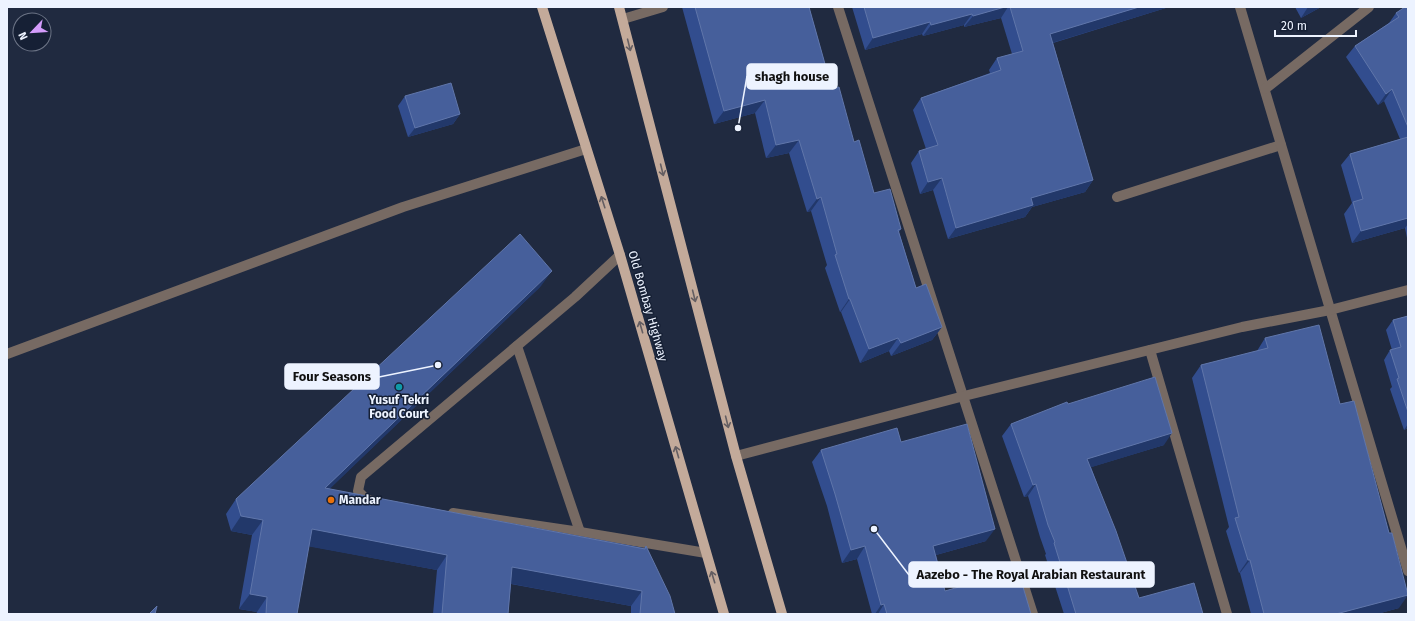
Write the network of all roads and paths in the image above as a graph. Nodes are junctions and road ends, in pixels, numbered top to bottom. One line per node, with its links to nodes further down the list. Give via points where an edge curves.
1 (542, 7): 10 (main road, Old Bombay Highway)
2 (619, 7): 7 (main road)
3 (663, 7): 7 (street)
4 (838, 7): 18 (street)
5 (1240, 7): 8 (street)
6 (1368, 7): 8 (street)
7 (623, 19): 19 (main road, one-way to 19)
8 (1265, 89): 9 (street)
9 (1281, 145): 11 (street); 14 (street)
10 (586, 149): 12 (main road, Old Bombay Highway, one-way to 10); 17 (street, via 402,207)
11 (1117, 197)
12 (620, 255): 15 (street); 23 (main road, Old Bombay Highway, one-way to 12)
13 (1408, 290): 14 (street)
14 (1330, 310): 16 (street, via 1242,327); 24 (street)
15 (517, 346): 20 (street, via 361,477 358,490 367,500); 22 (street)
16 (1150, 350): 18 (street); 28 (street)
17 (7, 354)
18 (964, 396): 19 (street); 27 (street)
19 (736, 456): 26 (main road)
20 (383, 502)
21 (446, 512): 22 (street)
22 (580, 532): 23 (street)
23 (706, 553): 25 (main road, Old Bombay Highway, one-way to 23)
24 (1408, 571)
25 (724, 614)
26 (782, 614)
27 (1033, 614)
28 (1227, 614)

